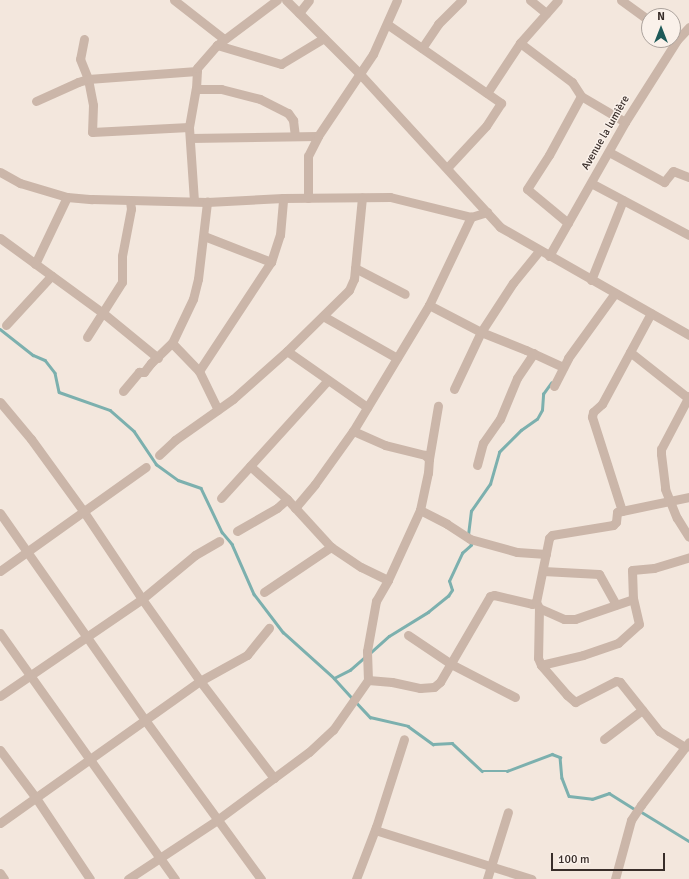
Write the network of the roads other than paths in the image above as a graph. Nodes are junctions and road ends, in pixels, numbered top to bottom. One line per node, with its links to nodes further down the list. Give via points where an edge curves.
1 (174, 0): 18 (street)
2 (277, 0): 18 (street)
3 (286, 0): 10 (street)
4 (309, 0): 10 (street)
5 (397, 0): 13 (street)
6 (462, 0): 20 (street, via 438,24)
7 (530, 0): 11 (street)
8 (558, 0): 11 (street)
9 (621, 0): 12 (street)
10 (299, 13): 16 (street)
11 (546, 13): 19 (street)
12 (641, 14)
13 (387, 24): 20 (street); 23 (street)
14 (689, 27): 15 (street, Avenue la lumière)
15 (681, 34)
16 (324, 38): 18 (street, via 280,64); 23 (street)
17 (84, 39): 24 (street, via 80,59)
18 (221, 42): 22 (street)
19 (520, 43): 26 (street); 27 (street, via 572,82)
20 (422, 48): 26 (street)
21 (670, 48): 29 (street, Avenue la lumière)
22 (197, 71): 24 (street); 25 (street)
23 (360, 74): 32 (street); 35 (street)
24 (88, 79): 28 (street); 30 (street, via 93,105 92,132)
25 (196, 90): 30 (street); 31 (street, via 221,89 260,99 288,113 293,120)
26 (487, 93): 35 (street, via 501,103 486,126)
27 (581, 96): 29 (street); 49 (street, via 550,155 527,189)
28 (36, 101)
29 (625, 122): 34 (street, Avenue la lumière)
30 (190, 127): 33 (street)
31 (295, 136): 32 (street); 33 (street)
32 (318, 136): 42 (street, via 308,156)
33 (190, 138): 45 (street)
34 (609, 152): 37 (street, via 664,182 672,171); 38 (street, Avenue la lumière)
35 (447, 168): 47 (street)
36 (0, 172): 39 (street, via 20,183)
37 (689, 177)
38 (591, 183): 43 (street); 49 (street, Avenue la lumière)
39 (67, 197): 44 (street); 56 (street)
40 (362, 197): 42 (street); 48 (street, via 390,197); 57 (street)
41 (283, 198): 42 (street); 46 (street); 55 (street, via 280,235)
42 (308, 198)
43 (624, 200): 50 (street); 59 (street)
44 (130, 201): 45 (street); 63 (street, via 131,209 122,256 122,282)
45 (194, 201): 46 (street)
46 (207, 202): 51 (street)
47 (486, 212): 48 (street); 53 (street, via 500,227)
48 (471, 217): 62 (street)
49 (568, 222): 54 (street, Avenue la lumière)
50 (689, 235)
51 (204, 236): 55 (street); 70 (street, via 193,299)
52 (0, 238): 56 (street)
53 (540, 251): 54 (street); 67 (street, via 513,283)
54 (549, 256): 59 (street)
55 (271, 262): 77 (street)
56 (35, 264): 58 (street)
57 (355, 268): 61 (street); 65 (street, via 349,290)
58 (51, 276): 63 (street); 66 (street)
59 (591, 280): 60 (street)
60 (615, 293): 64 (street); 76 (street)
61 (405, 294)
62 (429, 305): 67 (street); 75 (street)
63 (103, 313): 69 (street); 74 (street)
64 (651, 313): 68 (street); 72 (street)
65 (323, 316): 71 (street); 75 (street)
66 (6, 325)
67 (481, 332): 73 (street); 80 (street)
68 (689, 335)
69 (87, 337)
70 (172, 343): 74 (street); 77 (street)
71 (287, 351): 78 (street); 86 (street)
72 (630, 352): 82 (street); 99 (street, via 602,404 593,412 592,417)
73 (534, 353): 76 (street); 90 (street, via 518,378 500,419 483,443)
74 (158, 358): 81 (street, via 144,372 139,372)
75 (397, 358): 85 (street)
76 (563, 367): 79 (street)
77 (200, 371): 86 (street)
78 (328, 380): 85 (street); 91 (street)
79 (554, 386)
80 (454, 389)
81 (123, 391)
82 (688, 397): 96 (street, via 661,449 665,489)
83 (0, 402): 100 (street, via 31,439)
84 (438, 406): 89 (street)
85 (367, 408): 87 (street)
86 (218, 410): 88 (street, via 175,440)
87 (353, 431): 89 (street, via 385,445); 97 (street)
88 (159, 456)
89 (429, 458): 98 (street)
90 (477, 465)
91 (250, 466): 94 (street); 95 (street)
92 (146, 467): 100 (street)
93 (689, 497): 96 (street)
94 (221, 498)
95 (287, 500): 97 (street); 102 (street)
96 (669, 501): 99 (street); 103 (street)
97 (295, 508): 105 (street)
98 (420, 510): 107 (street, via 470,539 517,552); 111 (street)
99 (622, 511): 107 (street, via 617,512 613,525 552,535)
100 (84, 512): 106 (street); 113 (street)
101 (0, 513): 106 (street)
102 (237, 531)
103 (689, 537)
104 (219, 541): 113 (street, via 195,555)
105 (331, 547): 111 (street, via 361,567); 112 (street)
106 (27, 553): 109 (street); 120 (street)
107 (546, 554): 110 (street)
108 (689, 557): 114 (street, via 654,568 632,570)
109 (0, 571)
110 (543, 571): 115 (street); 116 (street, via 599,574)
111 (388, 580): 124 (street, via 376,601 370,626 367,650)
112 (264, 592)
113 (142, 599): 120 (street); 125 (street)
114 (633, 599): 116 (street); 122 (street, via 639,624 618,643 583,655)
115 (538, 605): 116 (street, via 564,620 575,620); 121 (street, via 490,596); 122 (street)
116 (616, 605)
117 (269, 628): 125 (street, via 247,655)
118 (0, 633): 123 (street)
119 (408, 635): 121 (street)
120 (88, 637): 123 (street); 129 (street)
121 (451, 664): 124 (street, via 434,687 420,688); 127 (street)
122 (540, 665): 128 (street, via 575,702 616,681 620,682)
123 (29, 675): 126 (street); 134 (street)
124 (368, 680): 135 (street, via 333,730)
125 (200, 681): 129 (street); 135 (street)
126 (0, 696)
127 (515, 697)
128 (642, 710): 131 (street); 132 (street, via 659,731)
129 (146, 720): 134 (street); 138 (street)
130 (404, 739): 140 (street)
131 (604, 739)
132 (687, 744): 152 (street, via 631,820)
133 (0, 750): 136 (street)
134 (89, 759): 136 (street); 141 (street)
135 (274, 778): 138 (street)
136 (36, 798): 139 (street); 145 (street)
137 (508, 812): 142 (street)
138 (217, 820): 141 (street); 148 (street)
139 (0, 823)
140 (375, 830): 142 (street); 149 (street)
141 (160, 857): 146 (street); 147 (street)
142 (491, 866): 150 (street); 151 (street)
143 (0, 873): 144 (street)
144 (4, 879)
145 (90, 879)
146 (128, 879)
147 (175, 879)
148 (261, 879)
149 (356, 879)
150 (487, 879)
151 (530, 879)
152 (614, 879)

